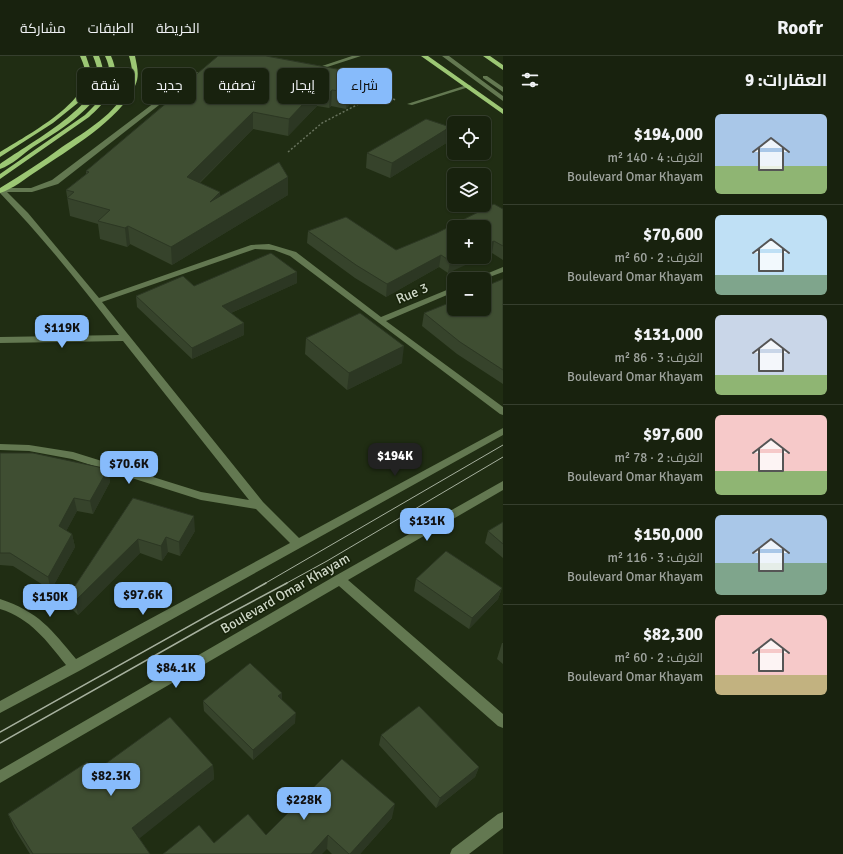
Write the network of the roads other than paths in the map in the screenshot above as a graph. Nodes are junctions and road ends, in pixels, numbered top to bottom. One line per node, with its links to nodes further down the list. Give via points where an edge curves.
1 (84, 56): 18 (main road, via 88,81 81,96 59,116)
2 (96, 56): 19 (main road, via 102,71 100,81 88,103 60,126)
3 (108, 56): 20 (main road, via 113,70 112,81 108,93 98,106)
4 (132, 56): 21 (main road, via 135,71 132,84 114,111 23,178)
5 (358, 56): 10 (street)
6 (424, 56): 13 (main road)
7 (445, 56): 15 (street)
8 (455, 56): 14 (street)
9 (486, 56): 11 (main road)
10 (319, 68)
11 (503, 68)
12 (197, 73): 21 (street, via 55,182 32,190)
13 (469, 86): 16 (street); 17 (main road)
14 (503, 90)
15 (503, 99)
16 (410, 104)
17 (503, 112)
18 (0, 155)
19 (0, 167)
20 (0, 177)
21 (0, 191): 25 (street, via 25,215)
22 (503, 269): 23 (street)
23 (491, 274)
24 (447, 292): 26 (street, Rue 3)
25 (97, 301): 26 (street, via 254,247 265,246 277,247 293,254); 27 (street)
26 (380, 320): 29 (street)
27 (124, 338): 28 (street); 33 (street)
28 (0, 340)
29 (503, 412)
30 (503, 431): 34 (street)
31 (0, 447): 33 (street, via 29,448 72,456 201,496)
32 (503, 485): 35 (street, Boulevard Omar Khayam)
33 (260, 505): 34 (street)
34 (297, 543): 37 (street)
35 (339, 579): 39 (street); 40 (street, Boulevard Omar Khayam)
36 (0, 604): 37 (street, via 11,606 39,624)
37 (75, 667): 38 (street)
38 (0, 708)
39 (503, 722)
40 (0, 777)
41 (503, 819): 42 (street)
42 (457, 854)

